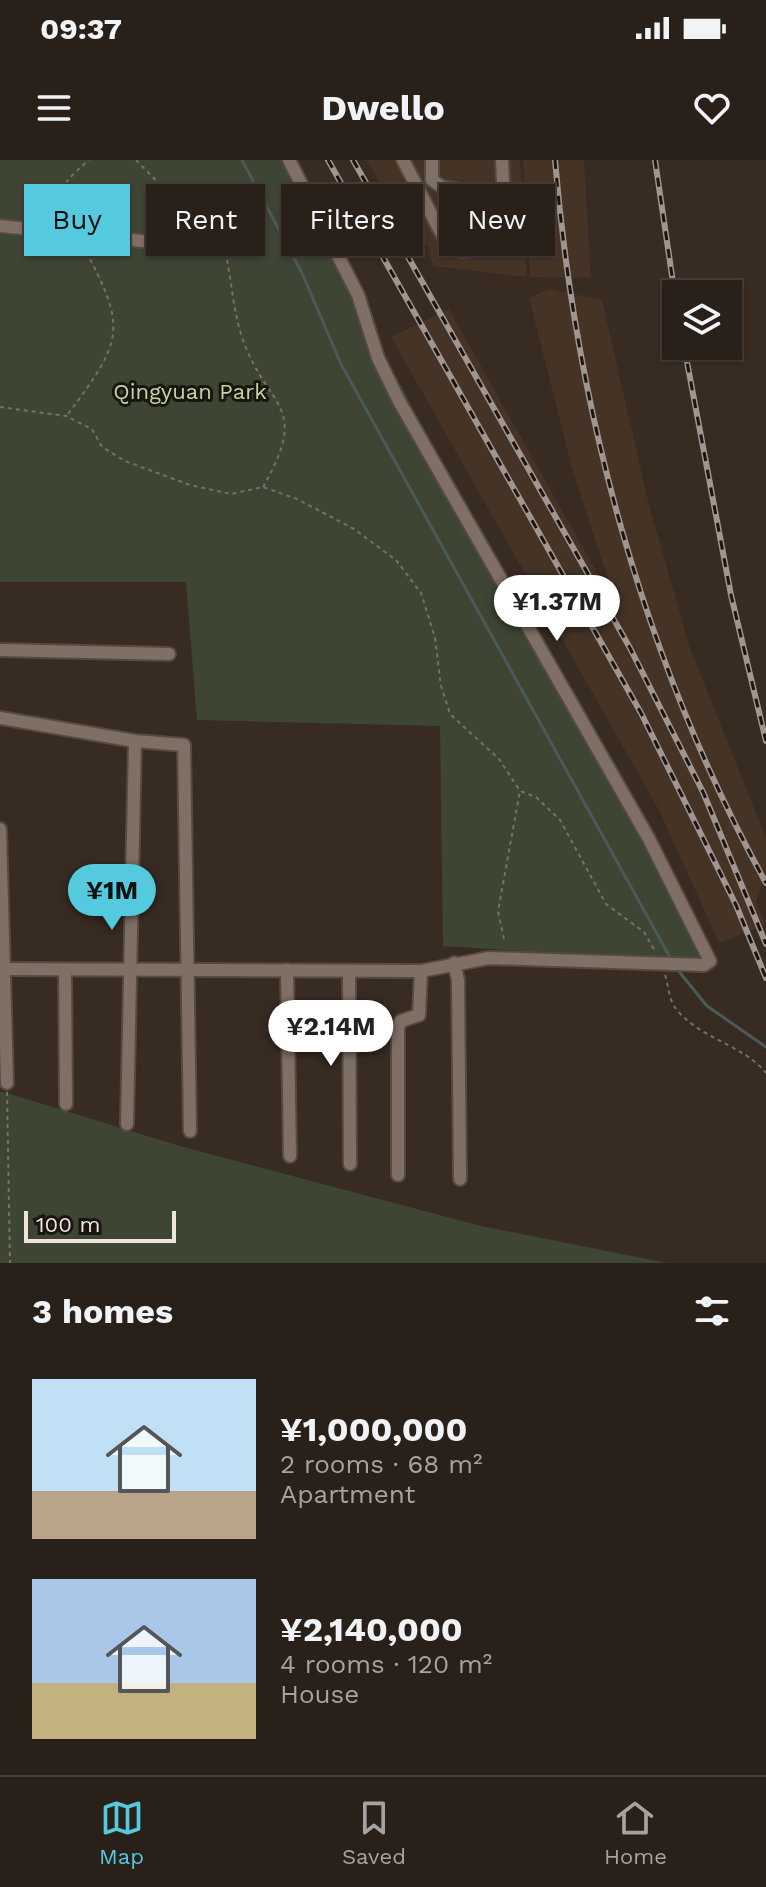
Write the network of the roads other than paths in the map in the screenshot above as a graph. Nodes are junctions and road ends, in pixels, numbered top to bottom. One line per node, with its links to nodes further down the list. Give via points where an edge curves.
1 (289, 160): 15 (street, via 358,295 378,358 399,401 649,839 710,961 704,965 489,958)
2 (403, 160): 8 (street)
3 (432, 160): 6 (street, via 432,180)
4 (502, 160): 5 (street)
5 (503, 184)
6 (439, 185)
7 (0, 226): 9 (street)
8 (439, 229)
9 (146, 241)
10 (0, 650): 11 (street)
11 (169, 654)
12 (0, 718): 13 (street)
13 (135, 741): 19 (street, via 184,745); 22 (street)
14 (0, 829): 16 (street)
15 (454, 963): 21 (street); 30 (street)
16 (4, 969): 17 (street); 23 (street)
17 (65, 970): 22 (street); 24 (street)
18 (287, 970): 19 (street); 20 (street); 27 (street)
19 (190, 971): 22 (street); 26 (street)
20 (349, 971): 21 (street); 28 (street)
21 (421, 971): 29 (street, via 419,1015 398,1027)
22 (129, 972): 25 (street)
23 (7, 1083)
24 (66, 1104)
25 (127, 1124)
26 (190, 1131)
27 (290, 1156)
28 (350, 1164)
29 (398, 1175)
30 (460, 1179)

